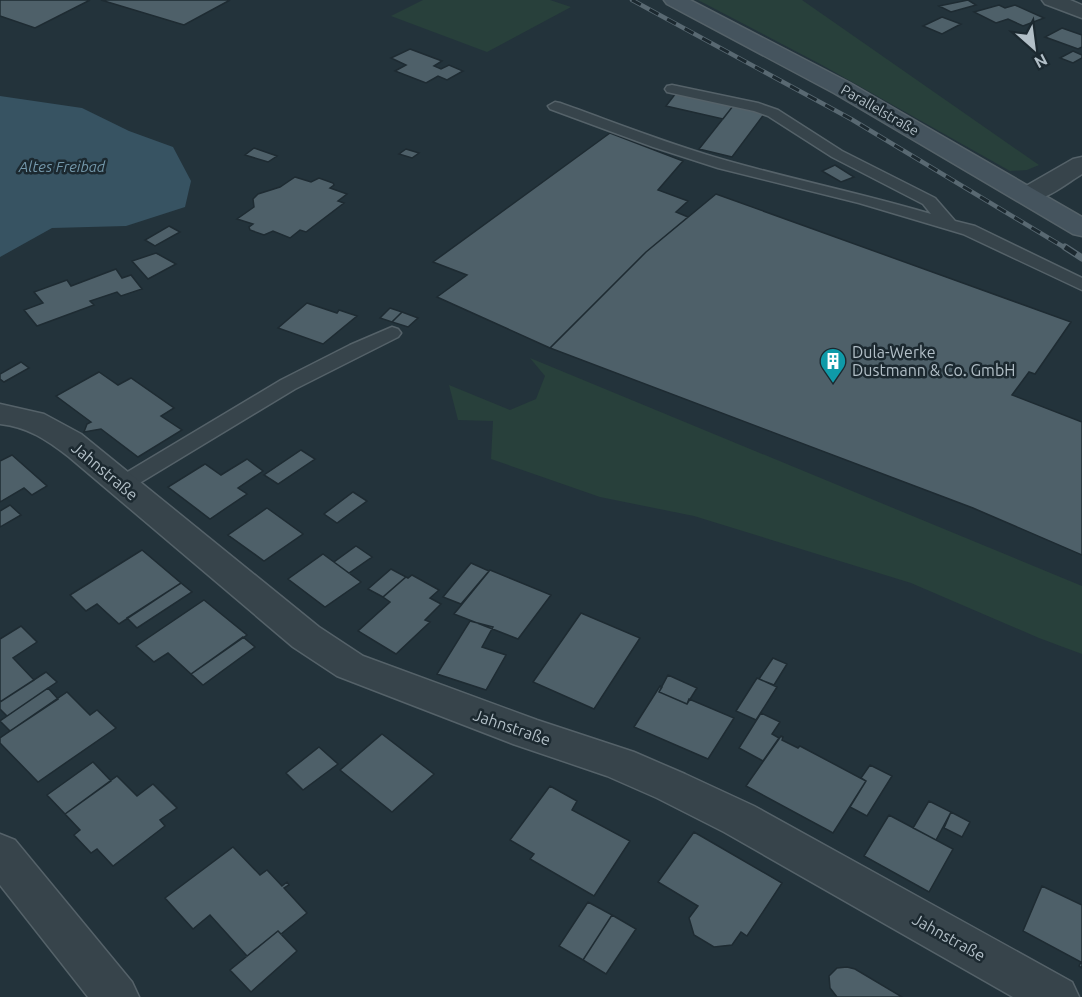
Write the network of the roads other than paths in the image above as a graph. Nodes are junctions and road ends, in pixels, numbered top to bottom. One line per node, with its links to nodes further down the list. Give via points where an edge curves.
1 (674, 0): 7 (main road, Parallelstraße, via 842,88)
2 (1052, 0): 3 (street)
3 (1082, 12)
4 (672, 88): 8 (lane, via 773,113 837,154 929,201)
5 (555, 106): 8 (lane, via 724,165)
6 (1082, 164): 7 (street)
7 (1028, 195): 9 (main road, Parallelstraße)
8 (949, 224): 10 (lane)
9 (1082, 228)
10 (1082, 285)
11 (392, 333): 13 (lane, via 297,378)
12 (0, 414): 13 (street, Jahnstraße, via 27,417 52,429)
13 (121, 484): 16 (street, Jahnstraße, via 306,637 350,666 671,786 739,819)
14 (0, 853): 15 (street)
15 (116, 997)
16 (1056, 997)

